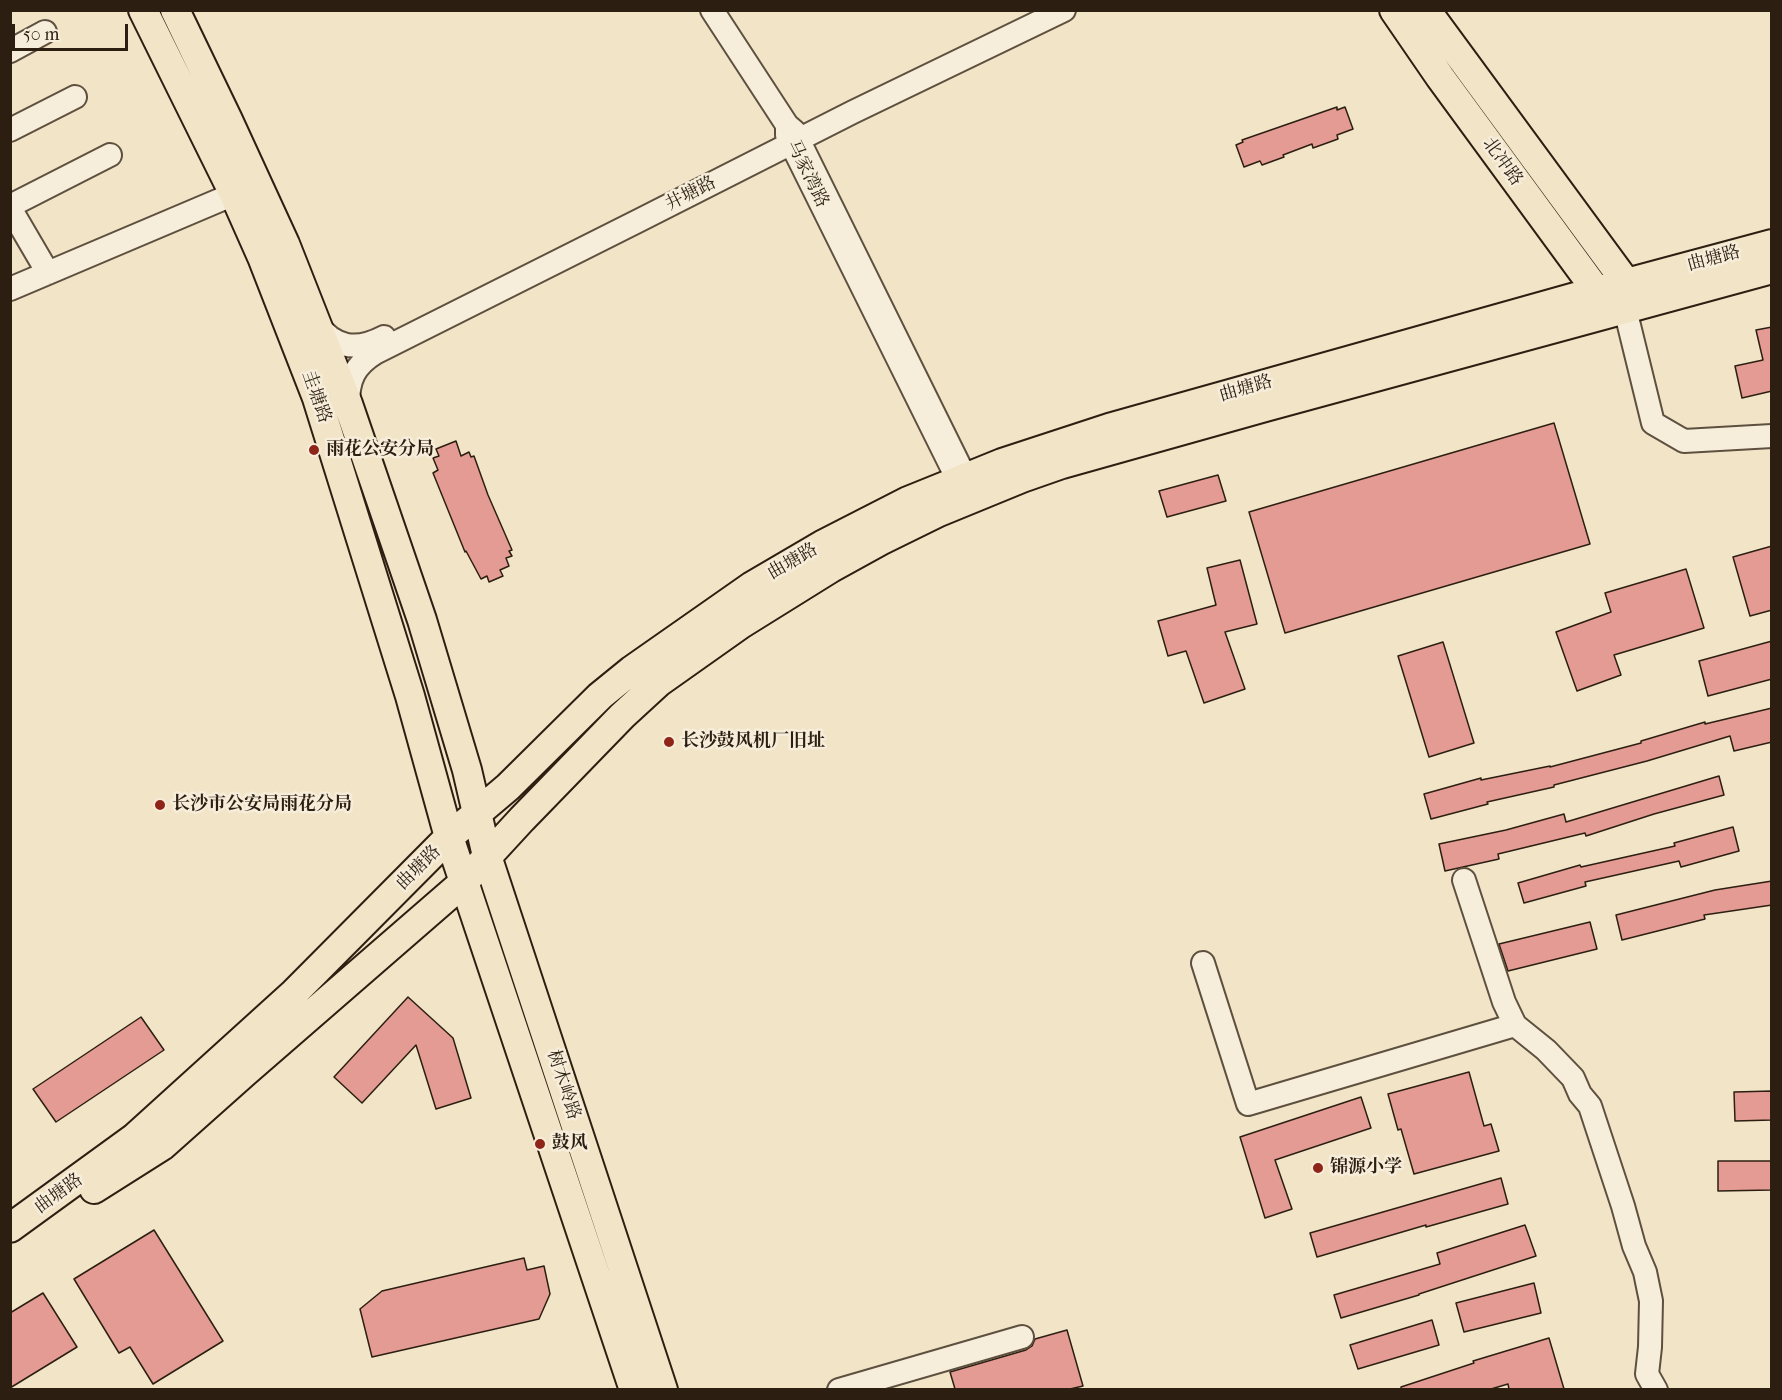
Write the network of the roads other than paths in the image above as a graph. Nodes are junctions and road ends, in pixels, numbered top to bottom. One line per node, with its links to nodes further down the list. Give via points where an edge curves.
1 (143, 10): 14 (main road, 圭塘路)
2 (175, 10): 21 (main road, 圭塘路, via 257,182)
3 (712, 10): 12 (street, 马家湾路)
4 (1044, 10): 12 (street, 井塘路, via 849,103)
5 (1064, 10): 12 (street, 井塘路, via 853,111)
6 (1394, 10): 20 (main road, 北冲路, via 1440,77)
7 (1426, 10): 20 (main road, 北冲路)
8 (45, 32): 9 (street)
9 (10, 51)
10 (75, 97): 11 (street)
11 (10, 130)
12 (792, 135): 21 (street, 井塘路, via 372,343 361,346 338,342 328,337); 22 (street, 井塘路, via 364,359 357,367); 24 (street, 马家湾路)
13 (110, 156): 15 (street)
14 (234, 194): 18 (street); 26 (main road, 圭塘路, via 317,398 410,696)
15 (10, 207): 18 (street)
16 (1772, 244): 20 (main road, 曲塘路)
17 (1772, 270): 20 (main road, 曲塘路)
18 (48, 273): 19 (street)
19 (10, 289)
20 (1621, 300): 23 (street, via 1653,423 1684,441); 24 (main road, 曲塘路)
21 (316, 322): 22 (main road, 圭塘路)
22 (348, 404): 25 (main road, 圭塘路, via 422,620)
23 (1772, 436)
24 (966, 489): 25 (main road, 曲塘路, via 908,501 752,586 608,689); 27 (main road, 曲塘路, via 821,573 659,682)
25 (477, 813): 26 (main road, 曲塘路); 27 (main road, 树木岭路)
26 (449, 837): 29 (main road, 树木岭路); 32 (main road, 曲塘路, via 294,993 134,1138)
27 (488, 856): 29 (main road, 曲塘路); 36 (main road, 树木岭路)
28 (1464, 880): 31 (street)
29 (464, 882): 33 (main road, 曲塘路, via 162,1146); 35 (main road, 树木岭路)
30 (1203, 963): 31 (street, via 1248,1104)
31 (1515, 1025): 38 (street, via 1573,1078 1590,1106 1645,1272 1651,1301 1647,1374)
32 (10, 1228)
33 (10, 1241)
34 (1022, 1337): 37 (street)
35 (634, 1389)
36 (663, 1389)
37 (839, 1389)
38 (1656, 1389)

